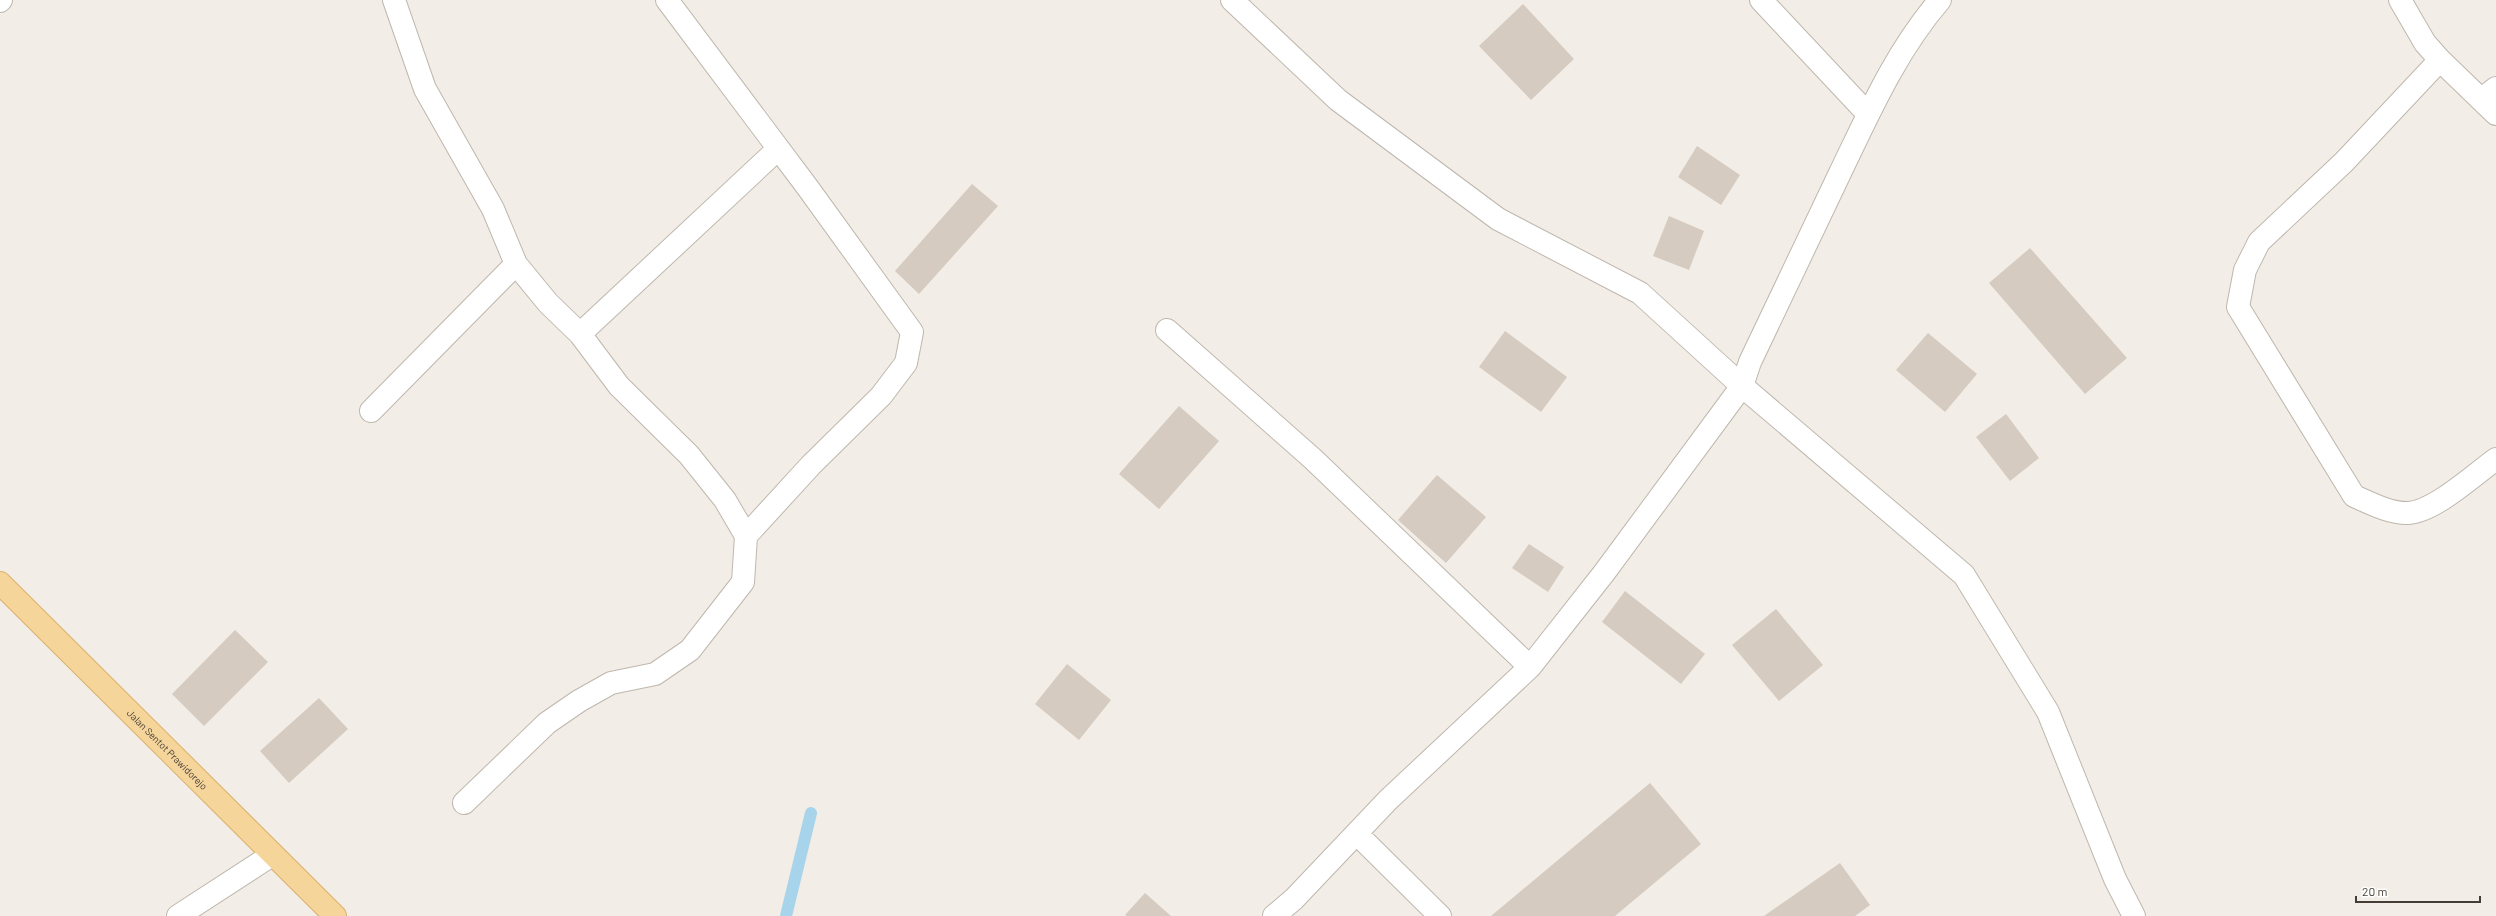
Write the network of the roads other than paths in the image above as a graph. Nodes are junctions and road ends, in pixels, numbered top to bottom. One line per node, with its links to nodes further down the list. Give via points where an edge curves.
1 (394, 0): 11 (street, via 425,89 493,209)
2 (667, 0): 10 (street)
3 (1232, 0): 14 (street, via 1338,100 1498,219 1640,293)
4 (1761, 0): 9 (street)
5 (1940, 0): 9 (street, via 1926,16 1893,67)
6 (2400, 0): 7 (street, via 2425,43)
7 (2440, 60): 8 (street); 16 (street, via 2344,162 2259,242 2245,270 2238,307 2354,496 2384,508 2408,513 2429,508)
8 (2491, 100)
9 (1868, 114): 14 (street, via 1750,362)
10 (778, 149): 13 (street); 17 (street, via 912,332 906,363 881,396 811,465)
11 (516, 264): 13 (street, via 548,303); 15 (street)
12 (1167, 330): 19 (street, via 1313,459)
13 (580, 334): 17 (street, via 619,386 688,455 725,500)
14 (1742, 386): 19 (street, via 1604,574); 27 (street, via 1964,575 2048,712 2115,879)
15 (371, 411)
16 (2496, 459)
17 (746, 536): 20 (street, via 743,582 690,650 655,674 611,683 579,700 547,723)
18 (0, 583): 22 (main road, Jalan Sentot Prawidorejo)
19 (1530, 667): 21 (street, via 1388,800)
20 (464, 803)
21 (1357, 834): 25 (street); 26 (street)
22 (272, 854): 23 (street); 24 (main road, Jalan Sentot Prawidorejo)
23 (178, 916)
24 (335, 916)
25 (1274, 916)
26 (1440, 916)
27 (2134, 916)

